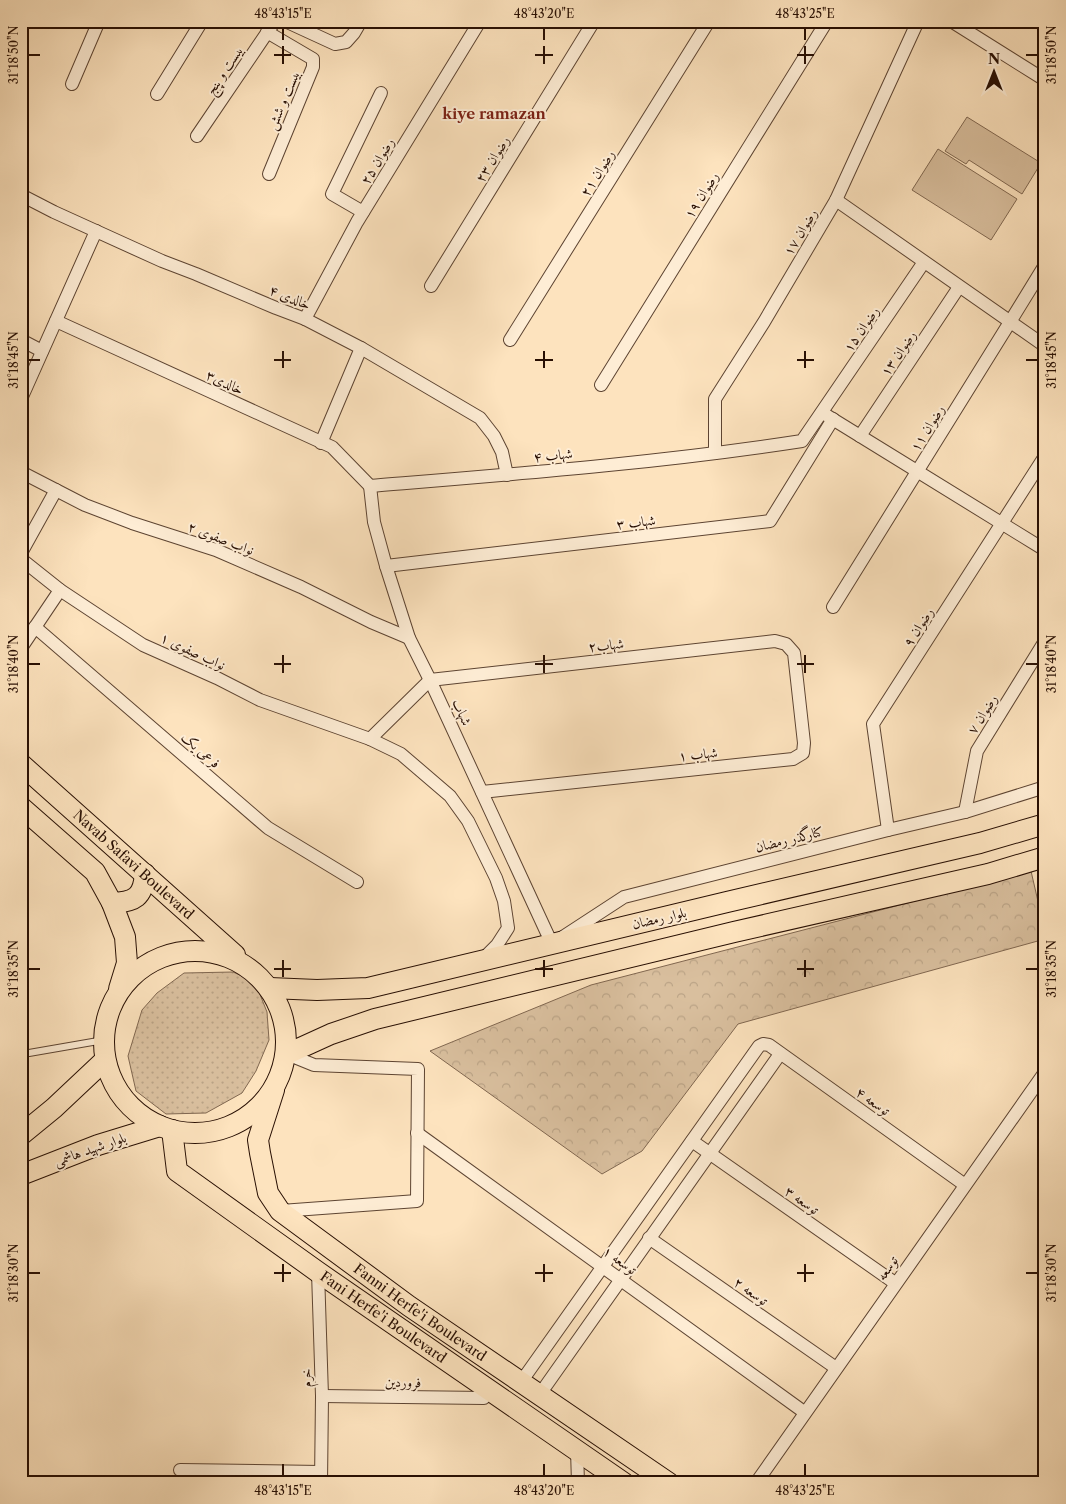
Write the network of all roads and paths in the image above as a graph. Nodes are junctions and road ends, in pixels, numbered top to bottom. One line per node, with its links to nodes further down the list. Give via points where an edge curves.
1 (99, 21): 14 (street)
2 (202, 21): 16 (street)
3 (275, 21): 12 (street, بیست و پنج)
4 (285, 21): 5 (street, via 335,44 346,42)
5 (361, 21)
6 (480, 21): 21 (street, رضوان ۲۵)
7 (594, 21): 25 (street, رضوان ۲۳)
8 (709, 21): 31 (street, رضوان ۲۱)
9 (827, 21): 35 (street, رضوان ۱۹)
10 (918, 21): 20 (street, رضوان ۱۷)
11 (951, 21): 13 (street)
12 (267, 32): 17 (street, بیست و پنج); 18 (street, بیست و شش, via 313,59 313,68)
13 (1045, 80)
14 (72, 84)
15 (381, 93): 21 (street, via 332,194)
16 (157, 94)
17 (197, 136)
18 (269, 174)
19 (21, 195): 22 (street, خالدی ۴)
20 (836, 200): 23 (street); 40 (street, رضوان ۱۷, via 714,399)
21 (363, 212): 27 (street, رضوان ۲۵)
22 (96, 231): 27 (street, خالدی ۴); 28 (street)
23 (924, 262): 26 (street); 37 (street, رضوان ۱۵)
24 (1045, 265): 29 (street, رضوان ۱۱)
25 (431, 286)
26 (959, 287): 29 (street); 38 (street, رضوان ۱۳)
27 (305, 319): 33 (street, خالدی ۴)
28 (56, 321): 34 (street); 39 (street, خالدی۳)
29 (1010, 322): 32 (street); 42 (street, رضوان ۱۱)
30 (21, 340): 34 (street)
31 (510, 340)
32 (1045, 346)
33 (361, 348): 39 (street); 44 (street, خالدی ۴, via 480,418 502,452)
34 (42, 351): 36 (street)
35 (601, 385)
36 (21, 399)
37 (828, 416): 38 (street); 40 (street, شهاب ۴, via 802,441); 51 (street, شهاب ۳, via 770,521)
38 (860, 436): 42 (street)
39 (322, 443): 45 (street, خالدی۳, via 332,447)
40 (715, 453): 44 (street, شهاب ۴)
41 (1045, 456): 47 (street, رضوان ۹)
42 (917, 471): 47 (street); 53 (street, رضوان ۱۱)
43 (21, 472): 46 (street, نواب صفوی ۲)
44 (507, 475): 45 (street, شهاب ۴)
45 (370, 486): 51 (street, شهاب, via 374,522)
46 (56, 490): 49 (street); 55 (street, نواب صفوی ۲, via 132,523 216,550)
47 (1001, 524): 48 (street); 67 (street, رضوان ۹, via 873,724)
48 (1045, 550)
49 (21, 553)
50 (21, 559): 52 (street, نواب صفوی ۱)
51 (386, 566): 55 (street, شهاب)
52 (60, 590): 54 (street); 60 (street, نواب صفوی ۱, via 143,644 180,662 260,700)
53 (832, 607)
54 (35, 627): 58 (street); 70 (street, فرعی یک, via 268,828)
55 (409, 638): 59 (street, شهاب)
56 (1045, 641): 65 (street, رضوان ۷, via 977,751)
57 (786, 644): 59 (street, شهاب۲, via 774,642); 63 (street, شهاب ۱, via 794,653 804,743 803,753 793,759)
58 (21, 648)
59 (430, 680): 60 (street); 63 (street, شهاب)
60 (370, 739): 75 (street, نواب صفوی ۱, via 401,754 450,796 485,854 504,901 508,928)
61 (21, 764): 69 (main road, Navab Safavi Boulevard)
62 (1045, 787): 65 (street, کنارگذر رمضان)
63 (482, 792): 74 (street, شهاب)
64 (21, 808): 72 (main road, via 95,872)
65 (965, 812): 67 (street, کنارگذر رمضان)
66 (1045, 824): 71 (main road, بلوار رمضان, via 980,843)
67 (888, 830): 74 (street, کنارگذر رمضان, via 624,897)
68 (1045, 857): 73 (main road, via 988,874)
69 (145, 874): 72 (main road, via 143,888 134,900); 76 (main road, Navab Safavi Boulevard)
70 (357, 882)
71 (727, 902): 73 (main road); 74 (main road, بلوار رمضان)
72 (112, 903): 78 (main road, via 125,937 127,963)
73 (734, 932): 81 (main road, via 375,1019)
74 (552, 944): 75 (main road, بلوار رمضان)
75 (482, 960): 77 (main road, بلوار رمضان, via 368,988)
76 (246, 965): 77 (main road, Navab Safavi Boulevard); 78 (main road, via 213,952 177,952 144,966)
77 (270, 988): 81 (main road, via 285,1020)
78 (118, 991): 79 (main road, via 109,1009)
79 (104, 1040): 80 (lane); 83 (main road)
80 (21, 1053)
81 (287, 1054): 85 (main road, Fanni Herfe'i Boulevard); 87 (street, via 314,1065 418,1069)
82 (780, 1054): 89 (street, توسعه ۴, via 768,1045 759,1046); 90 (street); 92 (street, توسعه ۴)
83 (105, 1060): 86 (main road, via 116,1088 135,1111); 88 (main road)
84 (1045, 1072): 92 (street, توسعه)
85 (274, 1090): 86 (main road, via 255,1112 230,1127 201,1133); 93 (main road, Fanni Herfe'i Boulevard, via 258,1140 268,1193)
86 (166, 1128): 91 (main road, بلوار شهید هاشمی, via 98,1145); 96 (main road, Fani Herfe'i Boulevard, via 178,1171)
87 (417, 1133): 93 (street, via 417,1201); 95 (street, توسعه ۱)
88 (21, 1135)
89 (692, 1141): 90 (street, توسعه ۳); 95 (street)
90 (709, 1153): 94 (street); 98 (street, توسعه ۳)
91 (21, 1174)
92 (965, 1185): 98 (street, توسعه)
93 (280, 1211): 100 (main road, Fanni Herfe'i Boulevard, via 409,1306)
94 (649, 1238): 97 (street); 99 (street, توسعه ۲)
95 (602, 1266): 97 (street, توسعه ۱); 100 (street)
96 (318, 1272): 102 (street, خرم); 105 (main road, Fani Herfe'i Boulevard)
97 (620, 1279): 101 (street); 104 (street, توسعه ۱)
98 (895, 1283): 99 (street, توسعه)
99 (836, 1368): 104 (street, توسعه)
100 (521, 1382): 101 (main road, Fanni Herfe'i Boulevard)
101 (540, 1394): 110 (main road, Fanni Herfe'i Boulevard)
102 (322, 1396): 103 (street, فروردین); 107 (street, خرم)
103 (484, 1398)
104 (804, 1412): 111 (street, توسعه)
105 (578, 1450): 108 (street); 109 (main road, Fani Herfe'i Boulevard)
106 (180, 1470): 107 (street)
107 (321, 1478)
108 (578, 1483)
109 (624, 1483)
110 (669, 1483)
111 (756, 1483)

